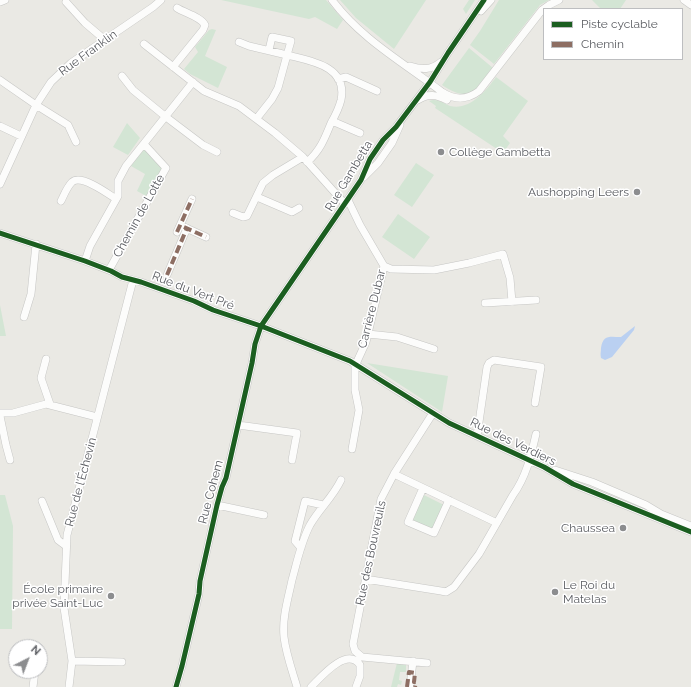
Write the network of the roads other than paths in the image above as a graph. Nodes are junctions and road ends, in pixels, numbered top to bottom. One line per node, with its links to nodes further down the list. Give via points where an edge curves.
1 (5, 0): 8 (street)
2 (161, 0): 15 (street, Rue Franklin)
3 (332, 0): 21 (street, via 359,30)
4 (484, 0): 14 (street, Rue Gambetta)
5 (491, 0): 14 (street)
6 (559, 0): 12 (street)
7 (684, 0): 10 (street)
8 (0, 2)
9 (66, 2): 15 (street)
10 (691, 5)
11 (177, 8): 22 (street, via 205,24)
12 (544, 8)
13 (543, 9): 29 (street, via 483,87)
14 (466, 27): 20 (street, Rue Gambetta)
15 (105, 40): 31 (street, Rue Franklin, via 63,69 46,88)
16 (239, 42): 18 (street)
17 (144, 44): 22 (street, Carrière Dubar)
18 (269, 50): 19 (street); 19 (street, via 272,36 291,41)
19 (287, 55): 24 (street, via 321,64 333,71); 33 (street, via 278,88)
20 (444, 60): 21 (street, via 434,67 425,69); 27 (street, Rue Gambetta)
21 (401, 62): 27 (street)
22 (173, 67): 26 (street, Carrière Dubar)
23 (122, 76): 32 (street, via 133,90)
24 (338, 79): 28 (street, via 346,77); 34 (street, via 341,100)
25 (0, 80): 31 (street)
26 (193, 82): 32 (street); 33 (street, Carrière Dubar, via 209,94 239,106)
27 (430, 82): 29 (street, via 447,95); 30 (street, Rue Gambetta)
28 (377, 91)
29 (466, 98): 30 (street, via 453,102 437,95 428,95)
30 (413, 104): 47 (street, Rue Gambetta, via 389,148)
31 (36, 105): 37 (street, Rue Franklin); 38 (street, via 68,124)
32 (166, 117): 39 (street); 40 (street, via 203,145)
33 (257, 118): 41 (street, Carrière Dubar)
34 (332, 121): 36 (street); 41 (street, via 318,152)
35 (0, 126): 37 (street)
36 (360, 133)
37 (21, 136): 42 (street, Rue Franklin)
38 (76, 142)
39 (144, 144): 44 (street, via 128,163 120,178); 56 (street, Chemin de Lotte, via 166,168)
40 (217, 152)
41 (305, 160): 43 (street, via 267,180); 47 (street, Carrière Dubar)
42 (0, 184)
43 (257, 197): 48 (street, via 292,212); 49 (street, via 247,216)
44 (116, 199): 46 (street, via 78,179 72,182); 54 (street, via 90,246)
45 (192, 199): 50 (street, via 179,228)
46 (61, 201)
47 (346, 202): 55 (street, Carrière Dubar); 63 (street, Rue Gambetta)
48 (299, 208)
49 (233, 213)
50 (187, 228): 52 (street); 57 (street)
51 (0, 232): 53 (street, Rue du Vert Pré)
52 (206, 237)
53 (36, 244): 54 (street, Rue du Vert Pré); 62 (street, via 31,294)
54 (85, 261): 56 (street, Rue du Vert Pré)
55 (384, 266): 60 (street, via 391,269 434,270 503,254 510,278); 64 (street, Carrière Dubar)
56 (108, 270): 58 (street, Rue du Vert Pré)
57 (167, 275)
58 (133, 280): 63 (street, Rue du Vert Pré); 73 (street, Rue de l'Échevin)
59 (536, 300): 60 (street)
60 (512, 302): 61 (street)
61 (485, 304)
62 (24, 317)
63 (261, 326): 67 (street, Rue du Vert Pré); 74 (street, Rue Cohem)
64 (368, 334): 65 (street, via 396,337); 67 (street, Carrière Dubar)
65 (434, 349)
66 (46, 359): 69 (street, via 42,378)
67 (356, 364): 71 (street, Rue des Verdiers); 77 (street, Carrière Dubar, via 355,390 359,410)
68 (535, 403): 76 (street, via 541,367 491,361 487,367)
69 (50, 404): 70 (street, via 13,413); 73 (street)
70 (0, 412)
71 (433, 413): 76 (street, Rue des Verdiers); 82 (street, Rue des Bouvreuils)
72 (0, 416): 78 (street)
73 (97, 417): 93 (street, Rue de l'Échevin)
74 (238, 425): 79 (street, via 296,433); 87 (street, Rue Cohem, via 226,479)
75 (536, 434): 80 (street)
76 (477, 436): 80 (street, Rue des Verdiers)
77 (352, 449)
78 (10, 460)
79 (292, 460)
80 (528, 460): 81 (street, Rue des Verdiers); 90 (street, via 519,486)
81 (537, 464): 91 (street, Rue des Verdiers, via 594,483); 92 (street, Rue des Verdiers, via 573,484)
82 (394, 474): 84 (street); 95 (street, Rue des Bouvreuils, via 379,504)
83 (341, 480): 88 (street)
84 (423, 488): 85 (street); 85 (street, via 408,522 434,533)
85 (449, 500): 90 (street)
86 (42, 502): 93 (street, via 58,540)
87 (217, 505): 89 (street); 102 (street, Rue Cohem)
88 (323, 505): 94 (street); 94 (street, via 305,500 296,541)
89 (264, 515)
90 (497, 523): 95 (street, via 479,554 450,590 441,592)
91 (691, 526)
92 (691, 532)
93 (66, 546): 97 (street, Rue de l'Échevin, via 64,614)
94 (301, 548): 103 (street, via 285,612 284,628 286,652)
95 (365, 579): 96 (street, Rue des Bouvreuils, via 353,644)
96 (359, 659): 98 (street); 104 (street, via 338,663); 105 (street, Rue des Bouvreuils, via 361,672)
97 (72, 661): 99 (street); 101 (street, Rue de l'Échevin)
98 (413, 661): 100 (street); 106 (street)
99 (122, 662)
100 (427, 663)
101 (68, 687)
102 (176, 687)
103 (297, 687)
104 (311, 687)
105 (356, 687)
106 (410, 687)

